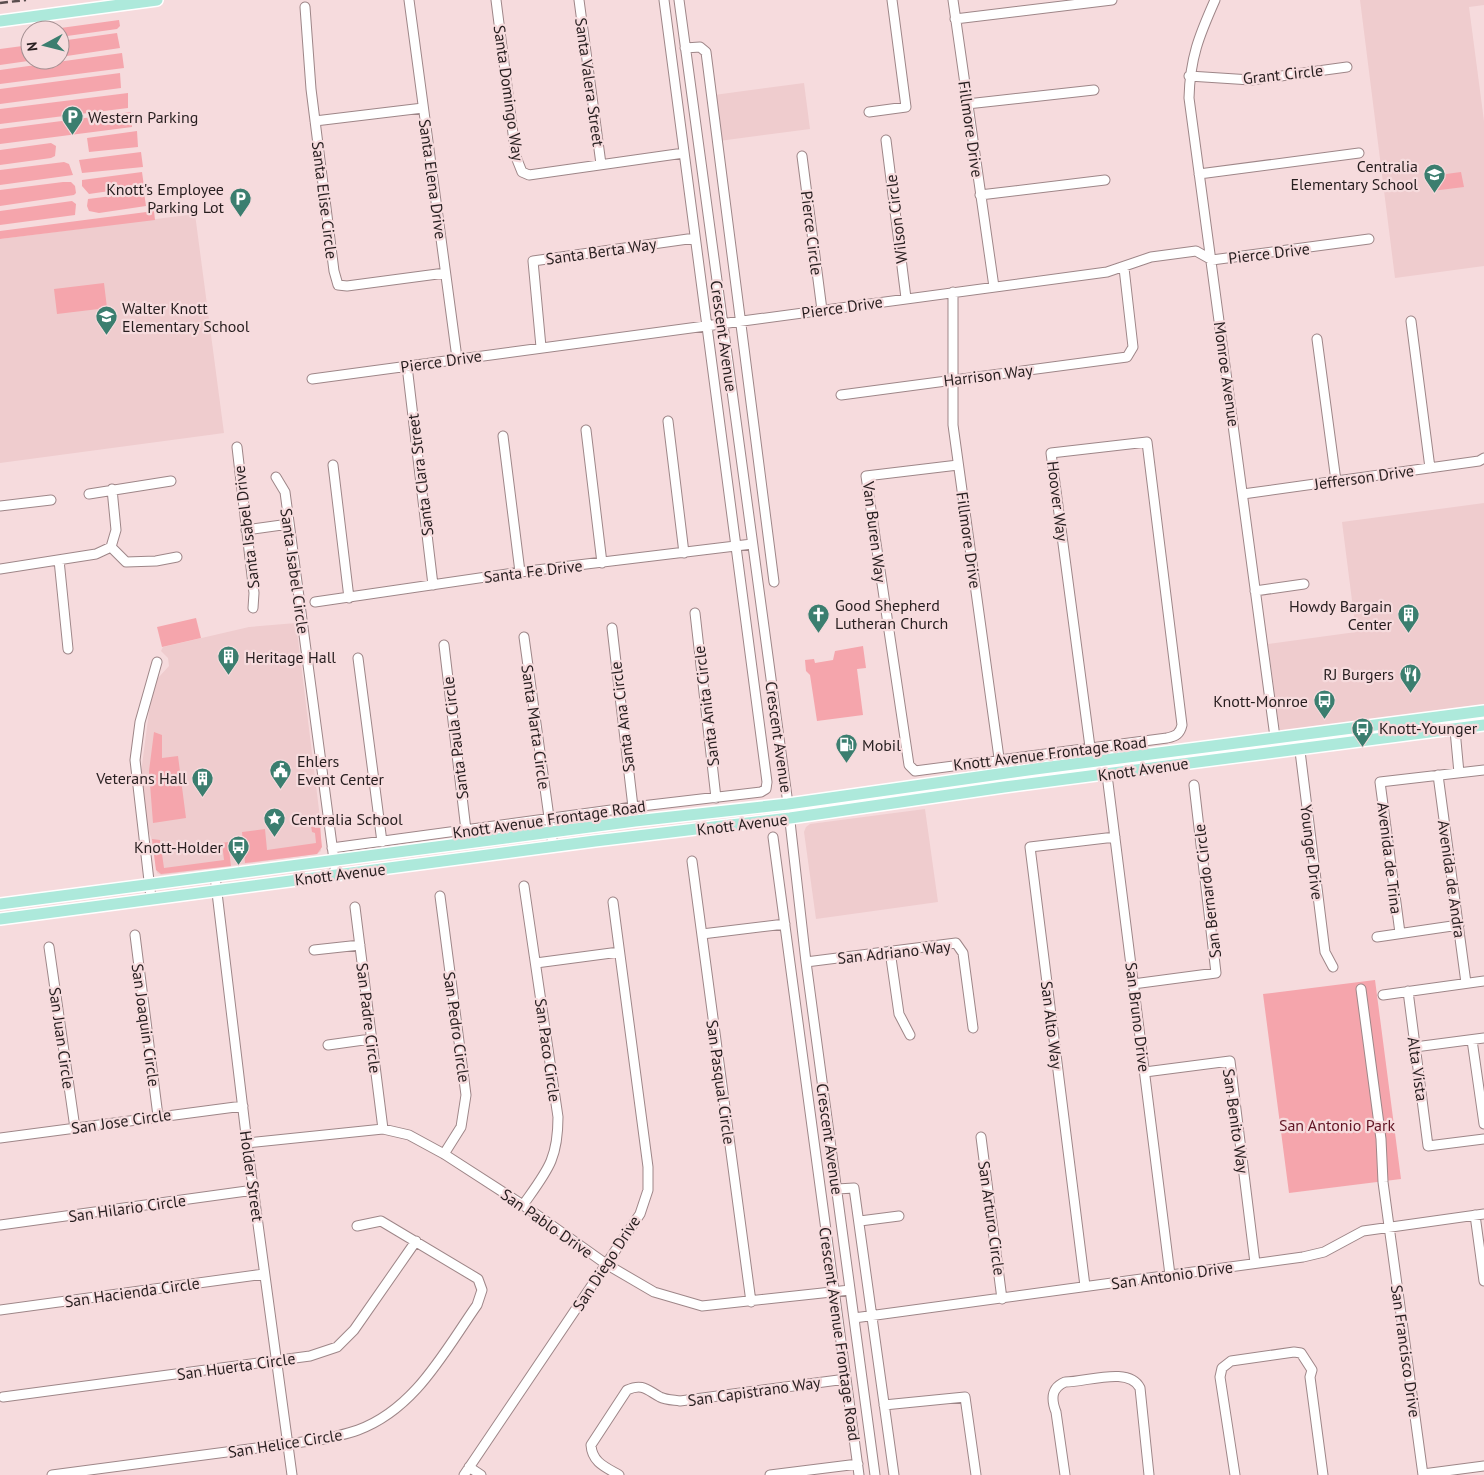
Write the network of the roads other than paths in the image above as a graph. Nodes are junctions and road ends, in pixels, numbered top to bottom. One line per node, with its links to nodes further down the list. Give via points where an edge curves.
1 (156, 0): 14 (main road)
2 (408, 0): 20 (street, Santa Elena Drive)
3 (496, 0): 27 (street, Santa Domingo Way, via 517,165 529,175)
4 (579, 0): 27 (street, Santa Valera Street)
5 (664, 0): 24 (street, Crescent Avenue)
6 (679, 0): 15 (street, Crescent Avenue)
7 (892, 0): 21 (street, via 906,107)
8 (953, 0): 13 (street, Fillmore Drive)
9 (1112, 0): 11 (street)
10 (1215, 0): 17 (street, Monroe Avenue, via 1195,46)
11 (1040, 4): 13 (street)
12 (305, 7): 22 (street, Santa Elise Circle)
13 (955, 19): 19 (street, Fillmore Drive)
14 (0, 21)
15 (685, 48): 40 (street, via 700,46 706,52); 42 (street, Crescent Avenue)
16 (1347, 67): 17 (street, Grant Circle, via 1251,80)
17 (1190, 76): 28 (street, Monroe Avenue, via 1189,98)
18 (1094, 90): 19 (street)
19 (968, 104): 30 (street, Fillmore Drive)
20 (423, 108): 22 (street); 35 (street, Santa Elena Drive)
21 (869, 112)
22 (315, 121): 35 (street, Santa Elise Circle, via 338,285)
23 (886, 140): 38 (street, Wilson Circle)
24 (684, 153): 27 (street, Santa Domingo Way); 31 (street, Crescent Avenue)
25 (1359, 153): 28 (street)
26 (802, 156): 39 (street, Pierce Circle)
27 (601, 164)
28 (1199, 174): 33 (street, Monroe Avenue)
29 (1104, 180): 30 (street)
30 (980, 195): 36 (street, Fillmore Drive)
31 (695, 238): 43 (street, Crescent Avenue); 45 (street, Santa Berta Way, via 533,261)
32 (1369, 239): 33 (street, Pierce Drive)
33 (1212, 260): 34 (street, Pierce Drive, via 1196,251 1151,257); 64 (street, Monroe Avenue)
34 (1124, 268): 36 (street, Pierce Drive); 49 (street, Harrison Way, via 1135,352 1124,358)
35 (445, 273): 46 (street, Santa Elena Drive)
36 (994, 287): 37 (street, Pierce Drive)
37 (952, 292): 38 (street, Pierce Drive); 49 (street, Fillmore Drive)
38 (906, 298): 39 (street, Pierce Drive)
39 (822, 310): 40 (street, Pierce Drive)
40 (739, 320): 42 (street, Pierce Drive); 78 (street)
41 (1411, 321): 58 (street)
42 (723, 322): 43 (street, Pierce Drive); 69 (street, Crescent Avenue)
43 (706, 325): 45 (street, Pierce Drive); 70 (street, Crescent Avenue)
44 (1317, 339): 61 (street)
45 (541, 347): 46 (street, Pierce Drive)
46 (457, 358): 47 (street, Pierce Drive)
47 (406, 366): 48 (street, Pierce Drive); 80 (street, Santa Clara Street)
48 (312, 379)
49 (954, 380): 50 (street, Harrison Way); 56 (street, Fillmore Drive, via 953,425)
50 (841, 395)
51 (668, 421): 72 (street)
52 (586, 430): 75 (street)
53 (503, 436): 77 (street)
54 (236, 446): 68 (street, Santa Isabel Drive)
55 (1484, 458): 58 (street, Jefferson Drive)
56 (958, 464): 103 (street, Fillmore Drive); 104 (street, Van Buren Way, via 866,476)
57 (333, 465): 82 (street)
58 (1430, 468): 61 (street, Jefferson Drive)
59 (276, 477): 67 (street, Santa Isabel Circle, via 285,492)
60 (171, 481): 62 (street)
61 (1336, 481): 64 (street, Jefferson Drive)
62 (112, 489): 63 (street); 71 (street, via 116,530)
63 (89, 494)
64 (1243, 494): 81 (street, Monroe Avenue)
65 (51, 500): 66 (street)
66 (0, 506)
67 (289, 524): 68 (street); 126 (street, Santa Isabel Circle)
68 (246, 530): 84 (street, Santa Isabel Drive)
69 (752, 544): 70 (street, Santa Fe Drive); 116 (street, Crescent Avenue)
70 (736, 546): 72 (street, Santa Fe Drive); 113 (street, Crescent Avenue)
71 (111, 547): 73 (street, via 126,562); 74 (street, via 96,554)
72 (684, 553): 75 (street, Santa Fe Drive)
73 (177, 557)
74 (59, 560): 76 (street); 89 (street)
75 (602, 562): 77 (street, Santa Fe Drive)
76 (0, 569)
77 (520, 572): 80 (street, Santa Fe Drive)
78 (774, 582)
79 (1304, 584): 81 (street)
80 (433, 585): 82 (street, Santa Fe Drive)
81 (1256, 591): 98 (street, Monroe Avenue)
82 (349, 598): 83 (street, Santa Fe Drive)
83 (315, 602)
84 (253, 608)
85 (695, 613): 114 (street, Santa Anita Circle)
86 (612, 628): 117 (street, Santa Ana Circle)
87 (524, 637): 119 (street, Santa Marta Circle)
88 (444, 645): 120 (street, Santa Paula Circle)
89 (68, 649)
90 (358, 658): 124 (street)
91 (157, 662): 131 (street, via 140,722 135,760)
92 (1484, 711): 93 (main road, Knott Avenue)
93 (1453, 715): 96 (main road); 97 (main road, Knott Avenue)
94 (1182, 725): 99 (street, Knott Avenue Frontage Road, via 1177,735 1167,738); 99 (street, Hoover Way, via 1147,442 1051,453)
95 (1484, 725): 96 (main road, Knott Avenue)
96 (1455, 730): 100 (main road, Knott Avenue); 107 (street)
97 (1298, 735): 98 (main road, Knott Avenue); 100 (street, Younger Drive)
98 (1275, 739): 101 (street, Monroe Avenue); 102 (main road, Knott Avenue)
99 (1090, 747): 103 (street, Knott Avenue Frontage Road)
100 (1299, 749): 101 (main road, Knott Avenue); 153 (street, Younger Drive, via 1325,952)
101 (1277, 752): 108 (main road, Knott Avenue)
102 (1105, 759): 106 (main road, Knott Avenue); 108 (street, San Bruno Drive)
103 (999, 760): 104 (street, Knott Avenue Frontage Road, via 915,771); 106 (street, Fillmore Drive)
104 (910, 768)
105 (1484, 770): 107 (street)
106 (1001, 773): 111 (main road, Knott Avenue); 112 (street, Fillmore Drive)
107 (1459, 773): 109 (street)
108 (1107, 774): 112 (main road, Knott Avenue); 123 (street, San Bruno Drive)
109 (1438, 775): 141 (street, Avenida de Andra); 143 (street, Avenida de Trina, via 1380,782)
110 (1194, 785): 156 (street, San Bernardo Circle, via 1216,973)
111 (916, 786): 115 (main road); 116 (main road, Knott Avenue)
112 (1003, 788): 115 (main road, Knott Avenue)
113 (766, 789): 114 (street, Knott Avenue Frontage Road)
114 (716, 798): 117 (street, Knott Avenue Frontage Road)
115 (918, 800): 118 (main road, Knott Avenue)
116 (788, 804): 118 (street, Crescent Avenue); 121 (main road, Knott Avenue)
117 (633, 807): 119 (street, Knott Avenue Frontage Road)
118 (790, 818): 125 (main road, Knott Avenue); 151 (street, Crescent Avenue)
119 (549, 819): 120 (street, Knott Avenue Frontage Road); 121 (street, Santa Marta Circle)
120 (466, 830): 124 (street, Knott Avenue Frontage Road)
121 (552, 833): 125 (street, Santa Marta Circle); 127 (main road, Knott Avenue)
122 (773, 837): 140 (street, Crescent Avenue Frontage Road)
123 (1115, 837): 156 (street, San Bruno Drive); 193 (street, San Alto Way, via 1030,848)
124 (382, 842): 126 (street, Knott Avenue Frontage Road)
125 (553, 846): 129 (main road, Knott Avenue)
126 (332, 848): 127 (street, Santa Isabel Circle)
127 (334, 861): 129 (street, Santa Isabel Circle); 130 (main road, Knott Avenue)
128 (692, 861): 142 (street, San Pasqual Circle)
129 (336, 875): 133 (main road, Knott Avenue)
130 (215, 876): 131 (main road, Knott Avenue); 133 (street, Holder Street)
131 (149, 885): 135 (street); 137 (main road, Knott Avenue)
132 (524, 886): 152 (street, San Paco Circle)
133 (217, 890): 135 (main road, Knott Avenue); 168 (street, Holder Street)
134 (440, 896): 177 (street, San Pedro Circle, via 466,1095 461,1126)
135 (151, 898): 139 (main road, Knott Avenue)
136 (614, 902): 150 (street, San Diego Drive)
137 (0, 904)
138 (355, 907): 146 (street, San Padre Circle)
139 (0, 919)
140 (785, 924): 142 (street); 195 (street, Crescent Avenue Frontage Road)
141 (1458, 926): 143 (street); 155 (street, Avenida de Andra)
142 (702, 934): 197 (street, San Pasqual Circle)
143 (1400, 934): 145 (street)
144 (134, 935): 169 (street, San Joaquin Circle)
145 (1377, 937)
146 (360, 946): 148 (street); 163 (street, San Padre Circle)
147 (49, 948): 171 (street, San Juan Circle)
148 (314, 950)
149 (890, 951): 151 (street, San Adriano Way); 160 (street, San Adriano Way, via 956,943 963,953); 161 (street, via 899,1014)
150 (619, 952): 152 (street); 189 (street, San Diego Drive, via 648,1168 648,1190 640,1214)
151 (806, 962): 178 (street, Crescent Avenue)
152 (536, 963): 180 (street, San Paco Circle, via 558,1117 558,1142 550,1166)
153 (1333, 967)
154 (1484, 981): 155 (street)
155 (1466, 983): 158 (street)
156 (1133, 984): 167 (street, San Bruno Drive)
157 (1361, 989): 186 (street, San Francisco Drive)
158 (1408, 991): 159 (street); 166 (street, Alta Vista)
159 (1383, 995)
160 (973, 1028)
161 (910, 1035)
162 (1484, 1038): 164 (street)
163 (371, 1039): 165 (street); 172 (street, San Padre Circle)
164 (1472, 1040): 166 (street); 170 (street)
165 (328, 1045)
166 (1415, 1048): 175 (street, Alta Vista, via 1428,1146)
167 (1144, 1072): 188 (street, San Benito Way, via 1230,1061); 191 (street, San Bruno Drive)
168 (243, 1106): 169 (street, San Jose Circle); 176 (street, Holder Street)
169 (158, 1116): 171 (street, San Jose Circle)
170 (1484, 1124)
171 (75, 1128): 174 (street, San Jose Circle)
172 (383, 1129): 176 (street, San Pablo Drive); 177 (street, San Pablo Drive, via 409,1135)
173 (981, 1137): 196 (street, San Arturo Circle)
174 (0, 1138)
175 (1484, 1139)
176 (247, 1143): 179 (street, Holder Street)
177 (444, 1154): 180 (street, San Pablo Drive)
178 (837, 1189): 183 (street, Crescent Avenue Frontage Road, via 854,1188); 194 (street, Crescent Avenue)
179 (254, 1190): 184 (street, San Hilario Circle); 190 (street, Holder Street)
180 (523, 1205): 189 (street, San Pablo Drive)
181 (1479, 1215): 186 (street, San Antonio Drive); 192 (street)
182 (899, 1216): 183 (street)
183 (860, 1220): 199 (street, Crescent Avenue Frontage Road)
184 (0, 1225)
185 (357, 1226): 187 (street, San Helice Circle, via 381,1222)
186 (1389, 1226): 188 (street, San Antonio Drive, via 1362,1231 1324,1252); 209 (street, San Francisco Drive)
187 (416, 1241): 201 (street, San Huerta Circle, via 354,1330 337,1347 310,1356); 205 (street, San Helice Circle, via 478,1279 482,1290 477,1305 420,1386 397,1409 359,1430)
188 (1255, 1263): 191 (street, San Antonio Drive)
189 (606, 1264): 197 (street, San Pablo Drive, via 654,1292 702,1306); 208 (street, San Diego Drive)
190 (264, 1274): 198 (street, San Hacienda Circle); 201 (street, Holder Street)
191 (1170, 1275): 193 (street, San Antonio Drive)
192 (1484, 1281)
193 (1085, 1286): 196 (street, San Antonio Drive)
194 (850, 1290): 195 (street, San Pablo Drive); 200 (street, Crescent Avenue)
195 (833, 1292): 197 (street, San Pablo Drive); 202 (street, Crescent Avenue Frontage Road)
196 (1002, 1299): 199 (street, San Antonio Drive)
197 (751, 1302)
198 (0, 1310)
199 (873, 1315): 200 (street, San Antonio Drive); 204 (street, Crescent Avenue Frontage Road)
200 (854, 1318): 216 (street, Crescent Avenue)
201 (276, 1361): 203 (street, San Huerta Circle); 205 (street, Holder Street)
202 (846, 1379): 206 (street, Crescent Avenue Frontage Road); 213 (street, San Capistrano Way, via 680,1401 662,1398 642,1386 635,1386 627,1390 591,1444 593,1457)
203 (3, 1397)
204 (884, 1404): 217 (street, Crescent Avenue Frontage Road); 218 (street, via 965,1397)
205 (288, 1445): 210 (street, San Helice Circle); 211 (street, Holder Street)
206 (858, 1464): 214 (street); 215 (street, Crescent Avenue Frontage Road)
207 (1484, 1466): 209 (street)
208 (467, 1471): 212 (street)
209 (1423, 1474)
210 (52, 1475)
211 (292, 1475)
212 (480, 1475)
213 (619, 1475)
214 (770, 1475)
215 (859, 1475)
216 (875, 1475)
217 (894, 1475)
218 (976, 1475)
219 (1065, 1475): 220 (street, via 1052,1394 1058,1385 1065,1382 1122,1375 1131,1377 1140,1388)
220 (1149, 1475)
221 (1235, 1475): 222 (street, via 1220,1377 1222,1368 1231,1361 1294,1352 1301,1353 1312,1370 1310,1378)
222 (1323, 1475)

